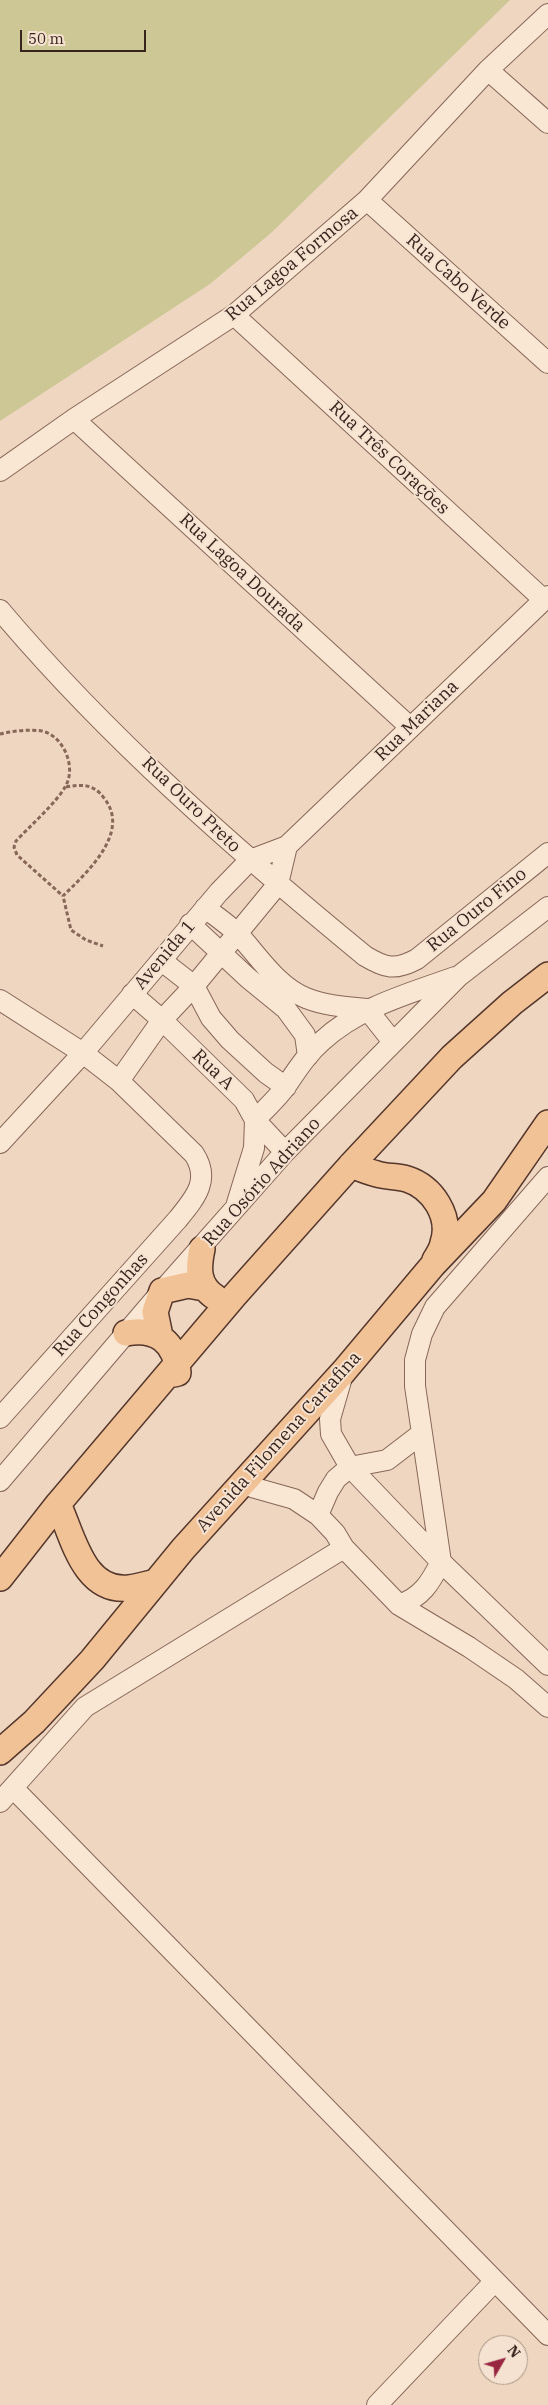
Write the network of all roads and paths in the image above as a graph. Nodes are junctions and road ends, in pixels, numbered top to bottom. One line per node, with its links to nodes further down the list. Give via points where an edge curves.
1 (548, 14): 2 (street, Rua Lagoa Formosa)
2 (488, 70): 3 (street); 4 (street, Rua Lagoa Formosa)
3 (548, 123)
4 (367, 200): 5 (street, Rua Lagoa Formosa); 6 (street, Rua Cabo Verde)
5 (234, 315): 7 (street, Rua Lagoa Formosa); 9 (street, Rua Três Corações)
6 (548, 363)
7 (74, 419): 8 (street, Rua Lagoa Formosa); 11 (street, Rua Lagoa Dourada)
8 (0, 471)
9 (546, 598): 11 (street, Rua Mariana)
10 (0, 610): 16 (street, Rua Ouro Preto, via 98,716)
11 (410, 727): 14 (street, Rua Mariana)
12 (0, 734): 13 (path, via 29,730 55,738 65,749 70,764)
13 (66, 787): 18 (path, via 14,847 17,855); 18 (path, via 89,785 99,791 112,813 112,827 100,856)
14 (287, 846): 16 (street, Rua Mariana); 17 (street)
15 (548, 853): 26 (street, Rua Ouro Fino, via 439,943)
16 (250, 860): 17 (street, Rua Ouro Preto); 20 (street, Avenida 1)
17 (278, 884): 22 (street); 26 (street, Rua Ouro Preto, via 365,956 380,965)
18 (63, 896): 23 (path, via 71,930)
19 (548, 907): 28 (street, Rua Osório Adriano)
20 (205, 908): 21 (street, Avenida 1); 22 (street)
21 (190, 924): 24 (street); 25 (street, Avenida 1)
22 (238, 934): 24 (street); 32 (street, via 262,963 305,998)
23 (103, 946)
24 (222, 952): 29 (street); 36 (street, via 286,1009 305,1036)
25 (162, 961): 29 (street); 30 (street, Avenida 1)
26 (405, 966)
27 (548, 975): 43 (main road, via 512,1002 452,1057)
28 (459, 976): 32 (street); 34 (street, Rua Osório Adriano)
29 (194, 986): 33 (street); 38 (street, Rua A, via 211,1018 230,1040 266,1074)
30 (132, 994): 33 (street, Rua A); 35 (street, Avenida 1)
31 (0, 1000): 35 (street)
32 (367, 1009): 34 (street); 36 (street, via 330,1035)
33 (162, 1020): 37 (street); 39 (street, Rua A, via 244,1100)
34 (393, 1042): 42 (street, Rua Osório Adriano)
35 (83, 1053): 37 (street); 41 (street, Avenida 1)
36 (308, 1056): 38 (street)
37 (119, 1081): 55 (street, Rua Congonhas, via 194,1154 203,1174 199,1189 178,1219)
38 (286, 1087): 39 (street)
39 (255, 1120): 42 (street, Rua A); 45 (street, via 254,1148)
40 (548, 1123): 47 (main road, Avenida Filomena Cartafina, via 494,1200)
41 (0, 1143)
42 (286, 1152): 45 (street, Rua Osório Adriano)
43 (351, 1165): 47 (main road, via 377,1175 406,1178 418,1183 434,1197 442,1210 445,1232); 50 (main road)
44 (548, 1177): 56 (street, via 435,1307 422,1334 415,1360)
45 (234, 1212): 46 (street, Rua Osório Adriano)
46 (202, 1249): 48 (main road, via 198,1269); 49 (street, Rua Osório Adriano)
47 (433, 1265): 53 (main road, Avenida Filomena Cartafina)
48 (204, 1288): 49 (main road, via 188,1285); 50 (main road, via 222,1300 234,1303)
49 (162, 1291): 51 (street, Rua Osório Adriano); 52 (main road, via 154,1312)
50 (235, 1295): 54 (main road)
51 (126, 1333): 52 (main road, via 138,1330); 58 (street, Rua Osório Adriano)
52 (160, 1336): 54 (main road, via 172,1349 178,1366 178,1373)
53 (344, 1371): 57 (street, via 332,1410 331,1434); 59 (main road, Avenida Filomena Cartafina)
54 (166, 1377): 60 (main road)
55 (0, 1418)
56 (421, 1434): 57 (street, via 387,1460); 63 (street)
57 (350, 1467): 61 (street, via 336,1479); 63 (street)
58 (0, 1481)
59 (243, 1483): 61 (street, via 294,1499); 65 (main road, Avenida Filomena Cartafina)
60 (58, 1504): 64 (main road); 65 (main road, via 79,1557 96,1578 105,1584 123,1588)
61 (318, 1515): 62 (street)
62 (344, 1548): 66 (street); 70 (street, via 85,1707)
63 (442, 1562): 66 (street, via 419,1596); 67 (street)
64 (0, 1578)
65 (156, 1582): 69 (main road, Avenida Filomena Cartafina, via 92,1660 34,1722)
66 (399, 1605): 68 (street, via 516,1679)
67 (548, 1665)
68 (548, 1707)
69 (0, 1752)
70 (6, 1795): 71 (street)
71 (494, 2282): 72 (street); 73 (street)
72 (548, 2335)
73 (377, 2405)

